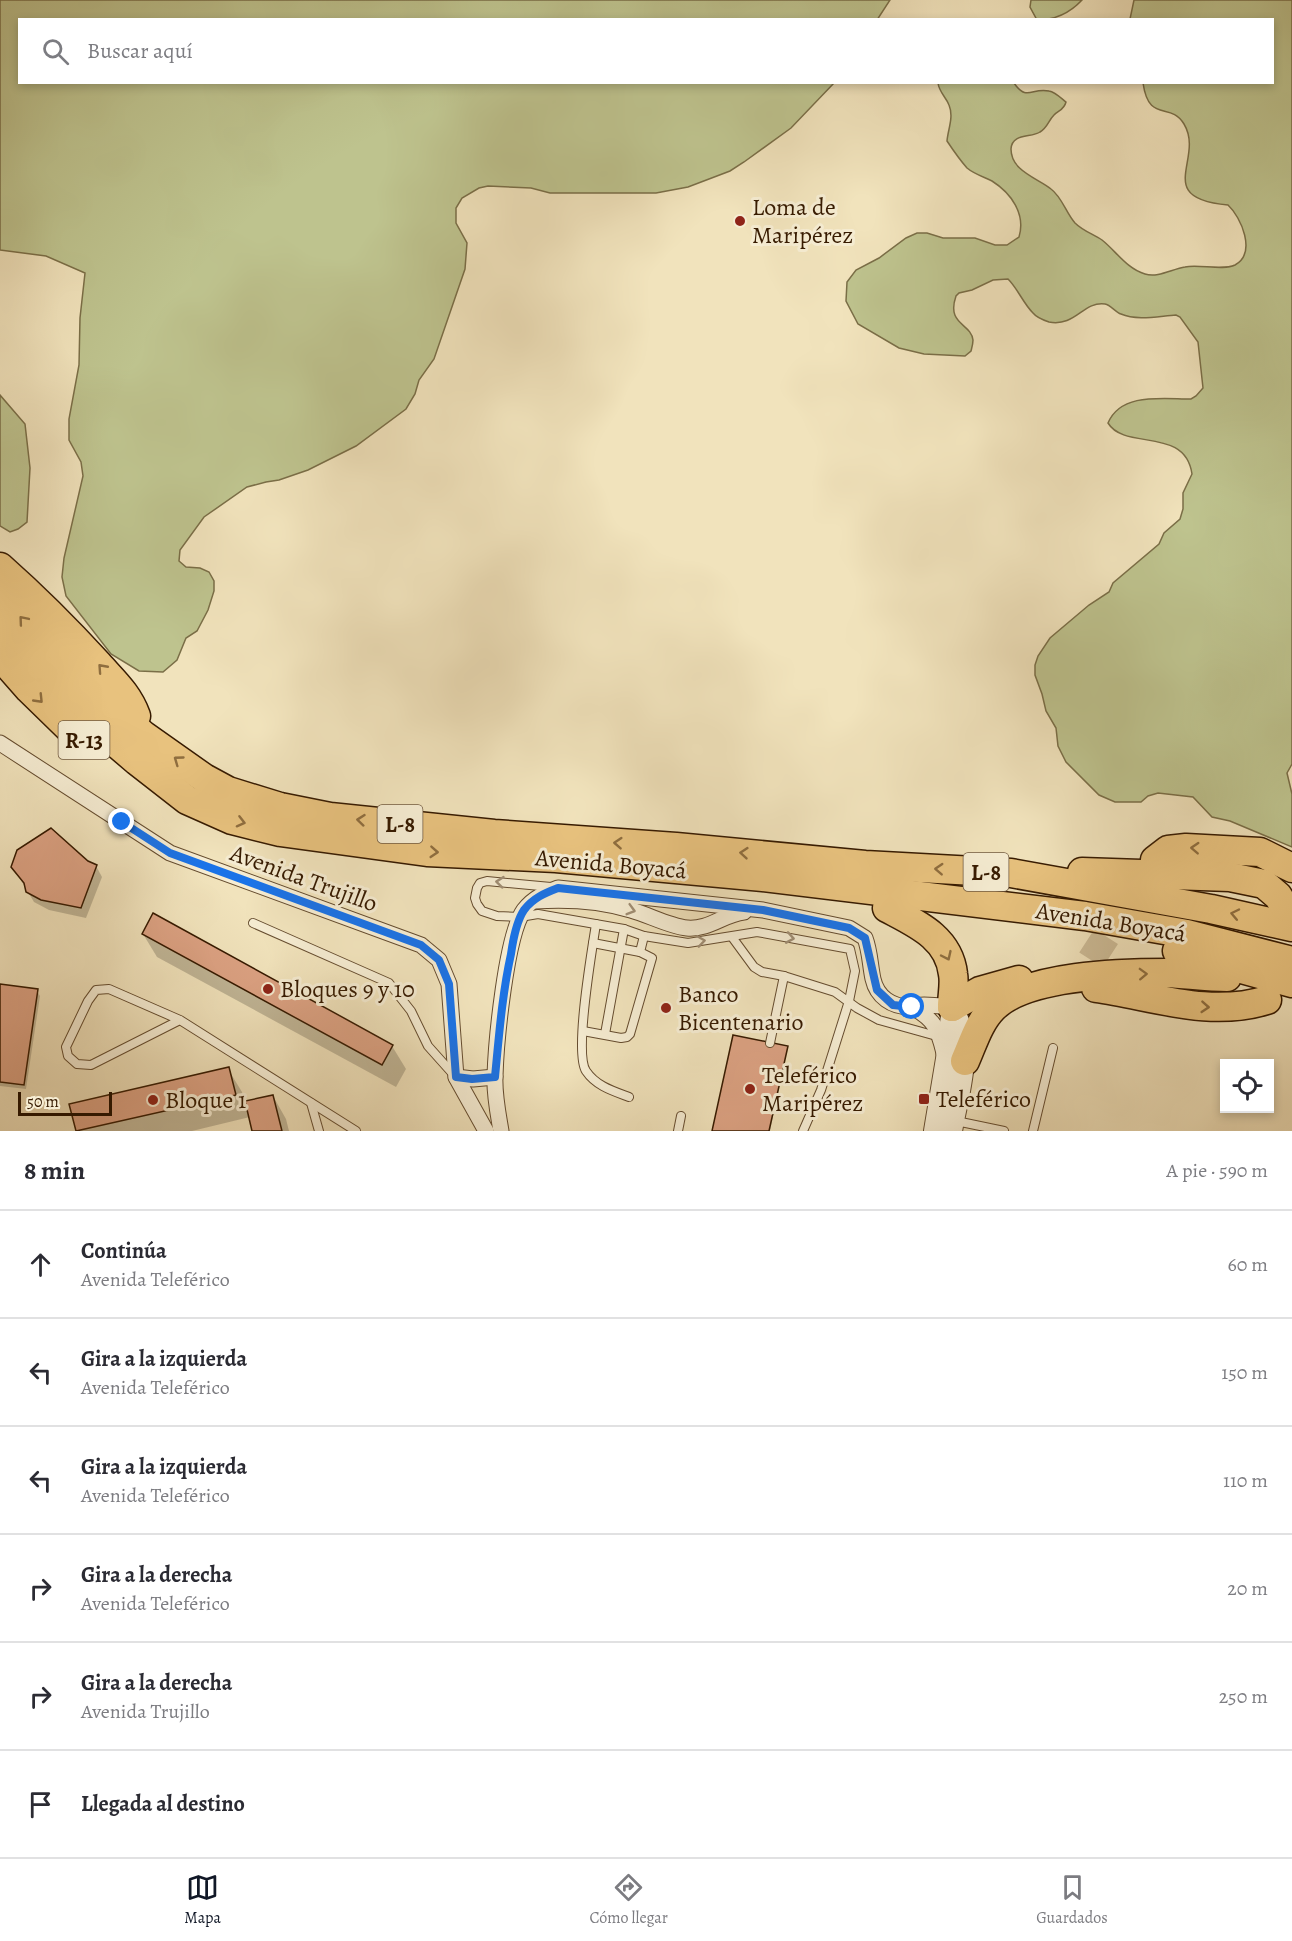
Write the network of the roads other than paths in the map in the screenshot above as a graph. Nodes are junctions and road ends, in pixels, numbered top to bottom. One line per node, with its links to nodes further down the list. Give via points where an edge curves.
1 (0, 567): 6 (highway, R-13, one-way to 1, via 130,699 59,622)
2 (0, 593): 4 (highway, Avenida Boyacá / L-8, one-way to 2)
3 (0, 623): 4 (highway, Avenida Boyacá / L-8)
4 (39, 654): 6 (highway, Avenida Boyacá / L-8); 9 (highway, Avenida Boyacá / L-8, via 76,709)
5 (0, 656): 9 (highway, R-13, one-way to 9, via 72,731 157,790)
6 (143, 735): 18 (highway, Avenida Boyacá / L-8, one-way to 6, via 1278,896 1264,884 1230,877 1011,873 865,865 330,817 228,791)
7 (0, 743): 8 (street, Avenida Trujillo)
8 (7, 753): 40 (street, Avenida Trujillo, via 170,853 421,945 439,960 449,984)
9 (188, 800): 11 (highway, Avenida Boyacá / L-8, one-way to 11, via 232,820 280,832 427,852)
10 (1155, 860): 12 (highway, one-way to 10, via 1260,852 1186,848 1168,850)
11 (630, 864): 15 (highway, via 697,881); 29 (highway, Avenida Boyacá / L-8, one-way to 29, via 1085,916 1187,934)
12 (1292, 868)
13 (558, 888): 14 (street); 16 (street); 17 (lane, one-way to 17, via 480,883 475,898 483,911)
14 (532, 901): 16 (street, one-way to 16, via 627,909 686,928 705,927 737,913); 17 (street)
15 (887, 908): 29 (highway, via 1114,938 1193,955); 32 (highway, one-way to 32, via 936,937 953,973)
16 (763, 910): 31 (street, via 857,932 865,938 877,990 893,1005)
17 (520, 917): 20 (lane, via 538,914); 41 (street, via 503,990)
18 (1288, 917)
19 (253, 923): 40 (lane, via 389,983 411,1011 428,1046)
20 (596, 924): 21 (lane); 24 (lane)
21 (624, 929): 22 (lane); 25 (lane)
22 (644, 936): 23 (lane, one-way to 23, via 688,943); 26 (lane)
23 (732, 936): 28 (lane, via 754,967); 30 (lane, one-way to 30, via 757,932 850,949 855,970)
24 (593, 943): 25 (lane); 34 (lane)
25 (620, 949): 26 (lane); 35 (lane)
26 (640, 952): 35 (lane, via 652,958 630,1034 621,1038)
27 (1091, 960): 32 (highway, via 1081,968 980,991)
28 (784, 976): 30 (lane); 37 (lane)
29 (1282, 981): 39 (highway, one-way to 29, via 995,1006 1043,985 1098,988 1212,1008 1241,1007)
30 (849, 1000): 36 (lane, via 879,1020); 51 (lane, via 821,1090)
31 (912, 1007): 32 (street); 36 (street, via 927,1015)
32 (952, 1007): 39 (street, via 960,1019 966,1045)
33 (180, 1020): 33 (lane, via 109,989 96,990 66,1047 68,1056 77,1064 91,1065); 43 (lane)
34 (583, 1031): 35 (lane); 42 (lane, via 585,1070 594,1082)
35 (606, 1034)
36 (940, 1037): 39 (street)
37 (770, 1042)
38 (1053, 1048): 54 (lane)
39 (955, 1060): 45 (street); 52 (street)
40 (456, 1077): 41 (street); 48 (street, Avenida Trujillo)
41 (495, 1077): 49 (street)
42 (629, 1097)
43 (311, 1103): 46 (lane); 47 (lane)
44 (681, 1116): 50 (lane)
45 (953, 1126): 53 (lane)
46 (319, 1131)
47 (356, 1131)
48 (486, 1131)
49 (501, 1131)
50 (678, 1131)
51 (803, 1131)
52 (934, 1131)
53 (1004, 1131)
54 (1033, 1131)

